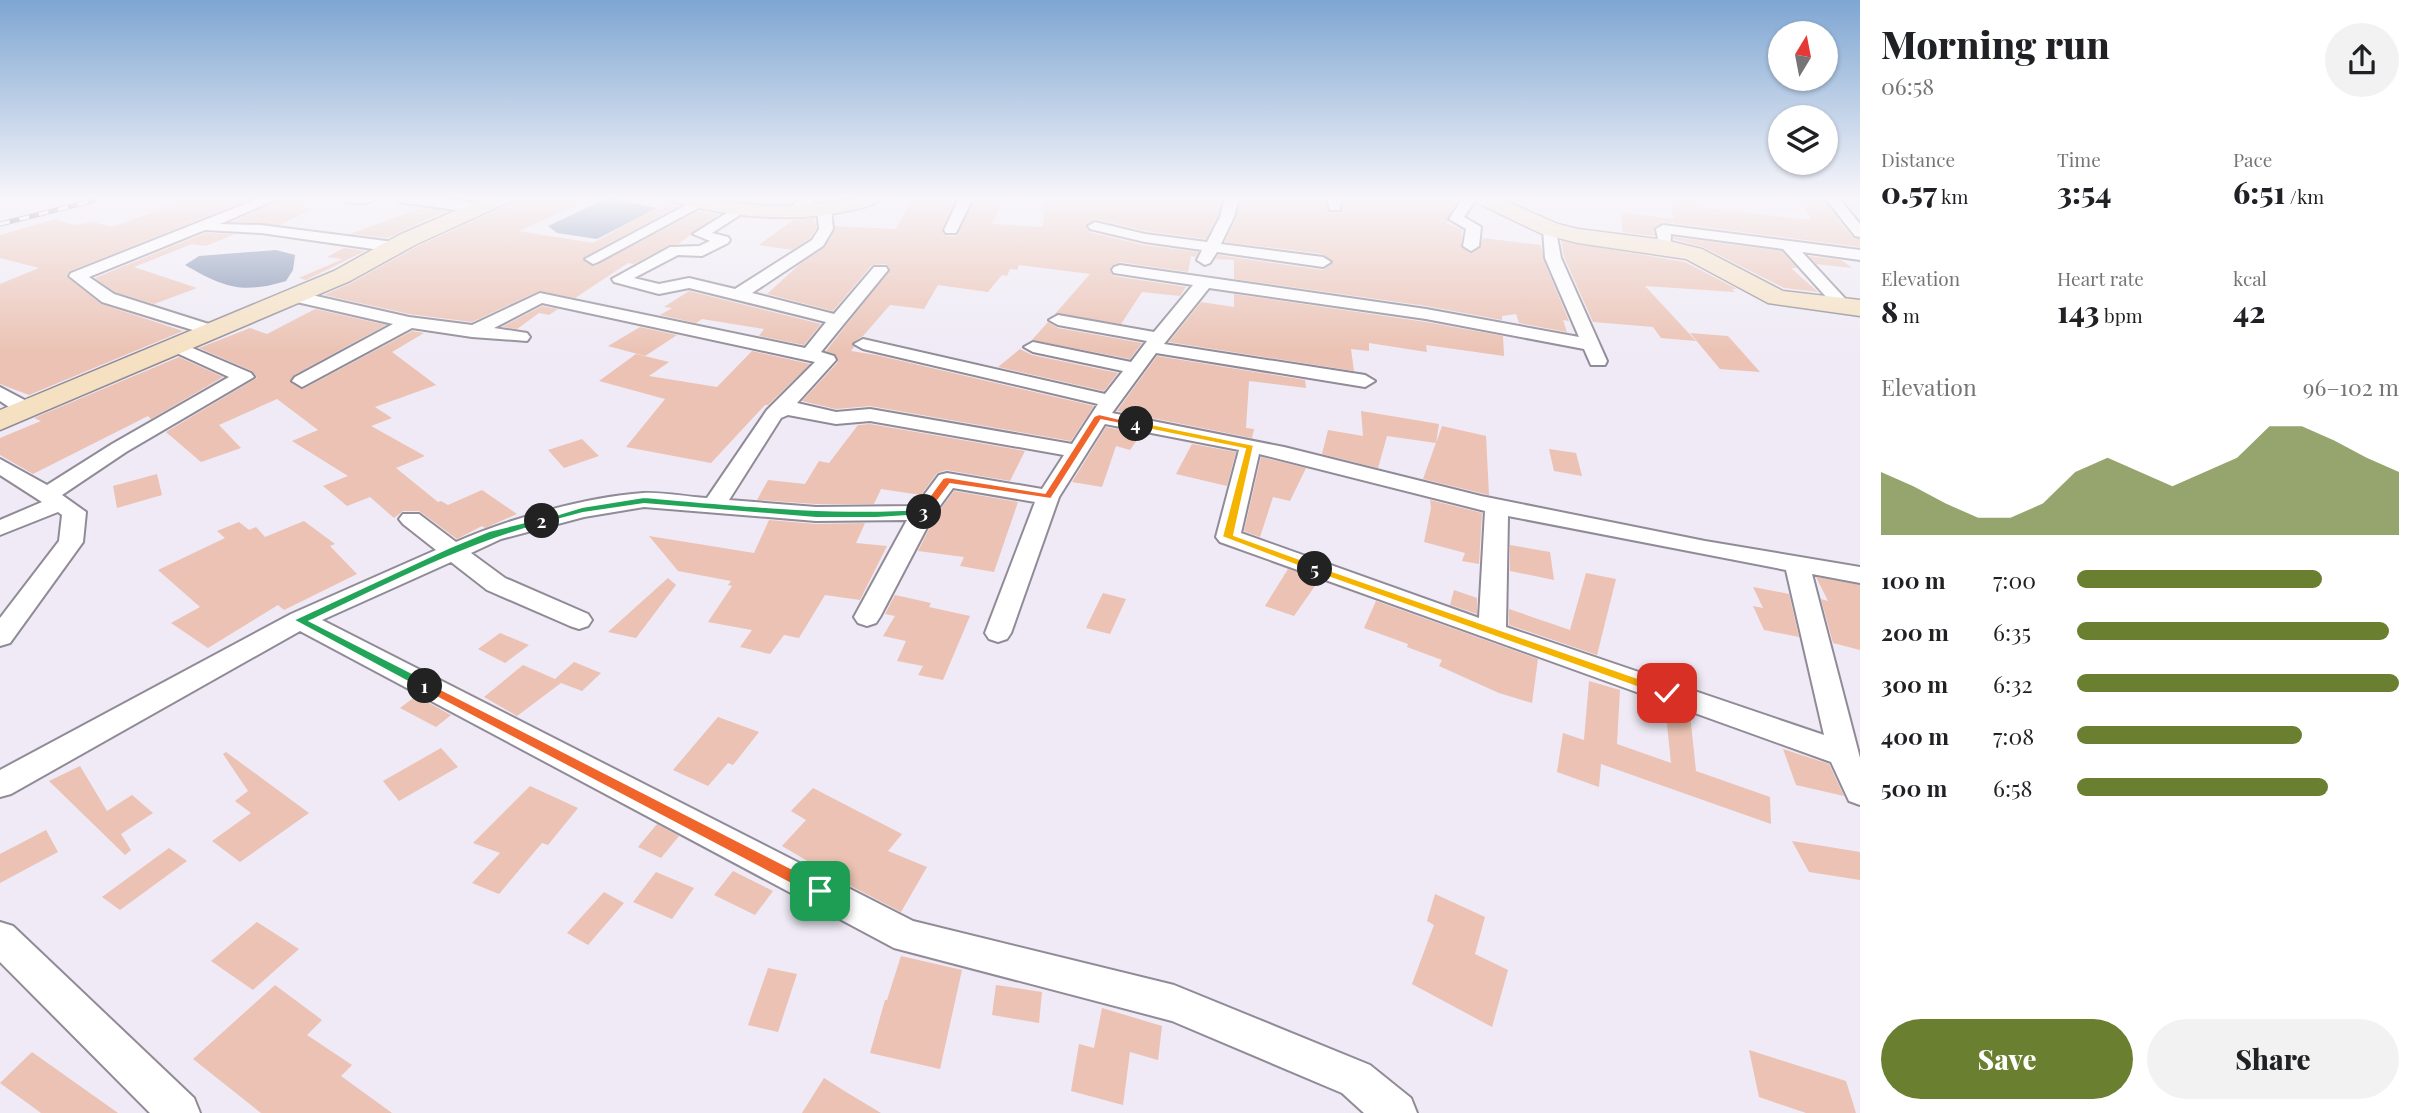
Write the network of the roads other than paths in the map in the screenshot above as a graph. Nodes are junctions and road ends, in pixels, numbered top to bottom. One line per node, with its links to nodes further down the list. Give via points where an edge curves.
1 (143, 250): 24 (street, via 77,276 108,298)
2 (389, 250): 19 (street)
3 (611, 250): 13 (street)
4 (704, 250): 18 (street, via 675,250 620,279 659,289 689,283)
5 (807, 250): 18 (street)
6 (1208, 250): 17 (street, via 1203,264)
7 (1238, 250): 14 (street)
8 (1552, 250): 17 (street, via 1595,353 1426,314)
9 (1677, 250): 20 (street, via 1694,254 1777,298)
10 (1792, 250): 20 (street)
11 (1820, 250): 12 (street)
12 (1860, 255)
13 (593, 259)
14 (1323, 262)
15 (880, 270): 21 (street)
16 (1120, 270): 17 (street)
17 (1206, 281): 27 (street)
18 (738, 295): 21 (street)
19 (294, 296): 23 (street); 24 (street)
20 (1852, 307)
21 (838, 320): 31 (street)
22 (1058, 320): 27 (street)
23 (409, 322): 25 (street); 33 (street)
24 (209, 330): 29 (street)
25 (472, 332): 26 (street); 31 (street, via 540,298)
26 (521, 337)
27 (1154, 343): 32 (street); 34 (street)
28 (863, 344): 36 (street)
29 (176, 346): 38 (street); 43 (street, via 244,377 119,448)
30 (1033, 347): 32 (street)
31 (809, 354): 37 (street, via 827,360)
32 (1135, 368): 36 (street)
33 (302, 381)
34 (1365, 381)
35 (0, 393): 38 (street)
36 (1105, 409): 39 (street); 40 (street)
37 (780, 410): 40 (street, via 838,418 870,415); 45 (street)
38 (13, 415)
39 (1250, 447): 44 (street); 55 (street, via 1228,537)
40 (1076, 451): 42 (street)
41 (0, 467): 43 (street)
42 (1048, 497): 46 (street, via 947,480); 56 (street)
43 (53, 499): 48 (street); 57 (street, via 74,512 71,542)
44 (1497, 506): 50 (street); 55 (street)
45 (713, 507): 46 (street, via 816,514); 49 (street, via 644,500 582,510)
46 (923, 513): 52 (street)
47 (411, 519): 49 (street)
48 (0, 528)
49 (452, 550): 53 (street); 54 (street, via 496,584)
50 (1797, 564): 51 (street); 58 (street)
51 (1860, 575)
52 (867, 617)
53 (300, 620): 59 (street); 63 (street, via 907,936 1174,1003 1356,1079)
54 (579, 620)
55 (1492, 632): 58 (street)
56 (998, 633)
57 (0, 637)
58 (1843, 754): 60 (street)
59 (0, 785)
60 (1860, 792)
61 (0, 938): 62 (street)
62 (179, 1113)
63 (1396, 1113)

